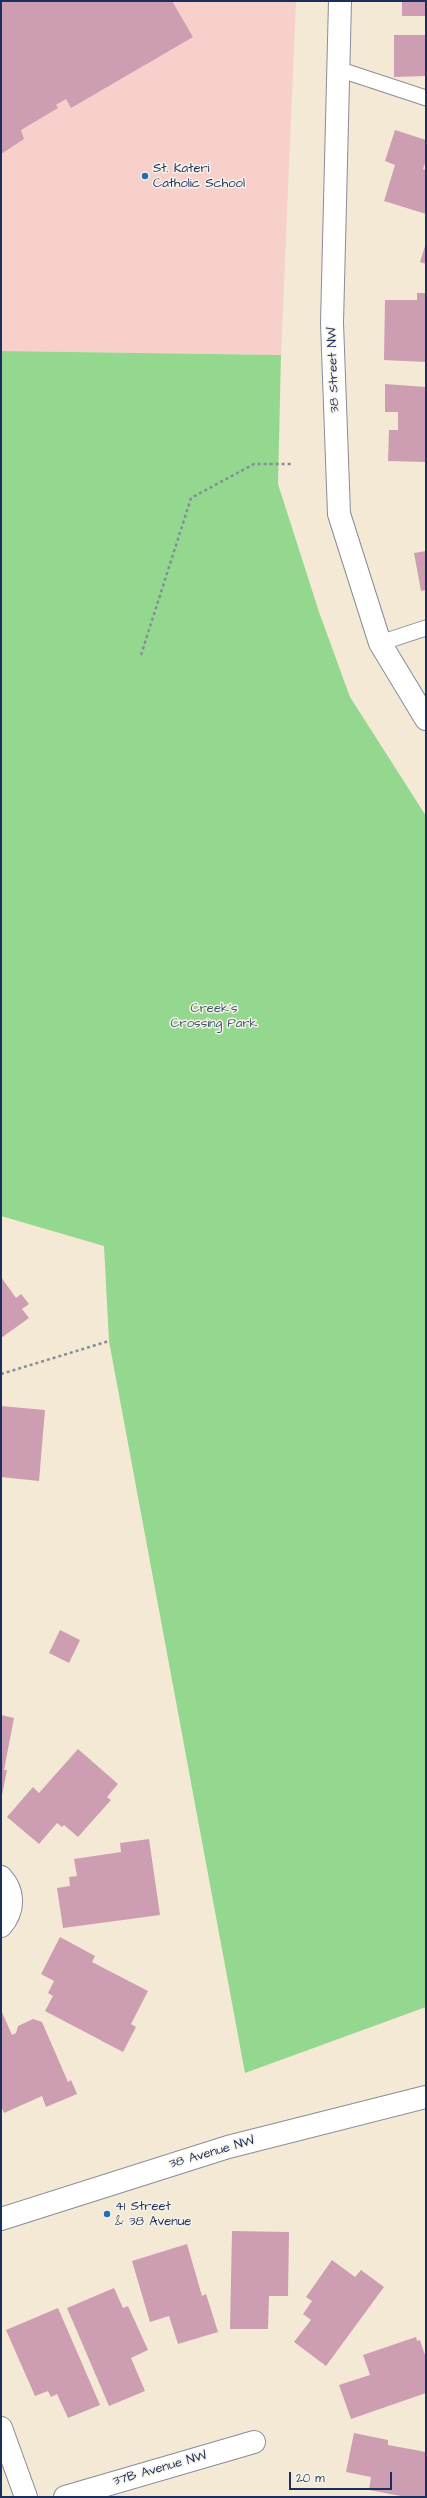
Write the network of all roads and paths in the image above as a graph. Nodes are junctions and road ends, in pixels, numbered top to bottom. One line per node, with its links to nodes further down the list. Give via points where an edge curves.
1 (340, 1): 2 (street, 38 Street NW)
2 (338, 69): 3 (lane); 6 (street, 38 Street NW, via 332,322 339,514)
3 (426, 98)
4 (291, 464): 7 (path, via 254,464 191,498)
5 (426, 628): 6 (lane)
6 (380, 643): 8 (street, 38 Street NW)
7 (141, 655)
8 (426, 719)
9 (109, 1341): 10 (path)
10 (1, 1374)
11 (1, 1877): 12 (street, via 11,1893 12,1907)
12 (1, 1926)
13 (426, 2097): 14 (street, 38 Avenue NW, via 228,2147)
14 (1, 2219)
15 (1, 2428): 17 (street)
16 (254, 2442): 18 (street, 37B Avenue NW)
17 (26, 2497)
18 (65, 2497)

